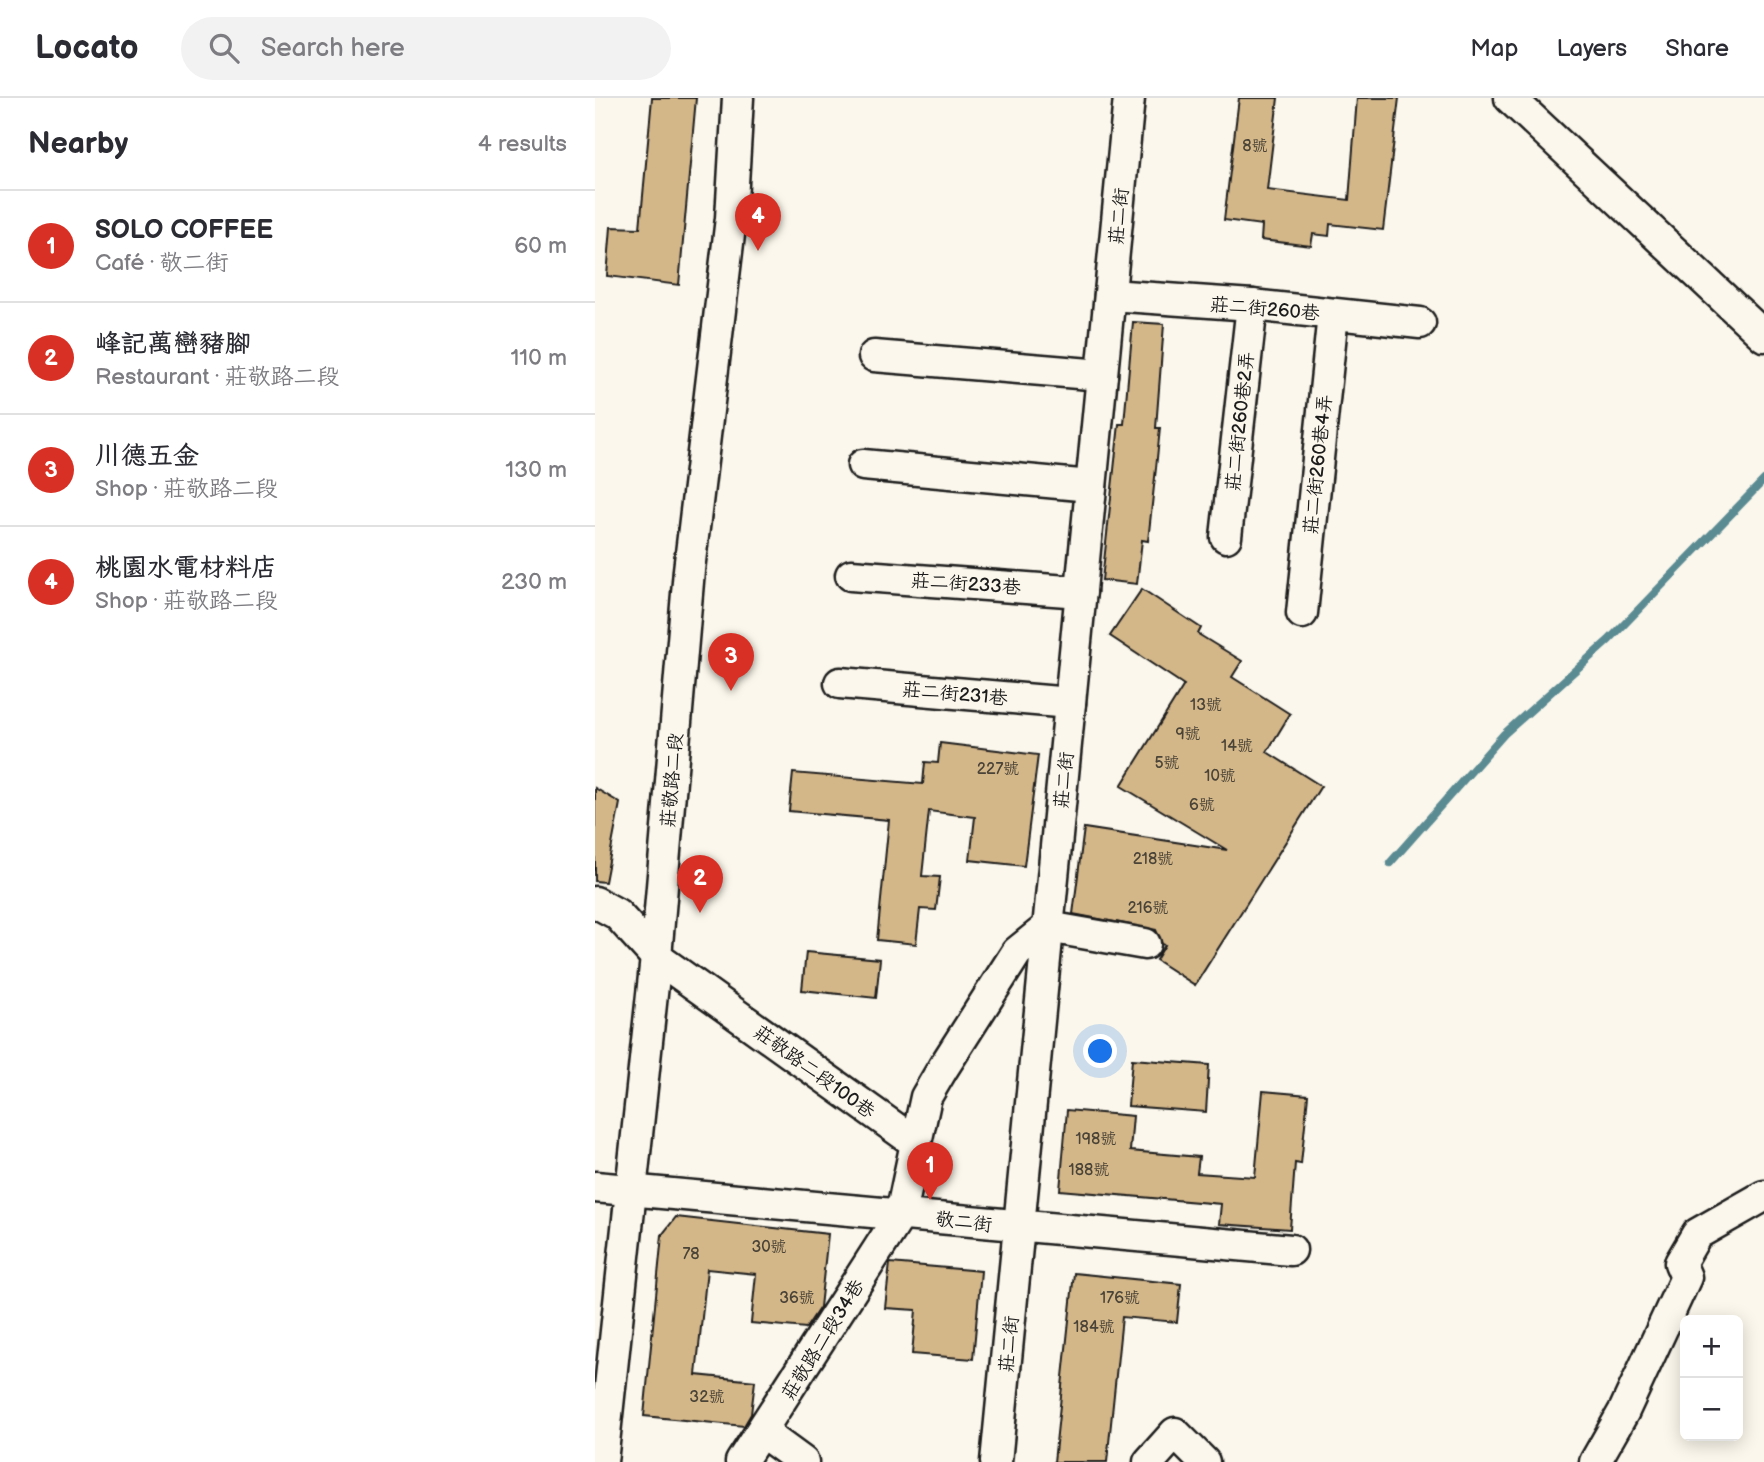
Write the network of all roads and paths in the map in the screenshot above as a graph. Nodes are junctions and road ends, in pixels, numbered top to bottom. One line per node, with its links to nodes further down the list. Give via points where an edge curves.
1 (738, 98): 22 (street, 莊敬路二段, via 731,218 689,570)
2 (1129, 98): 4 (street, 莊二街)
3 (1510, 98): 8 (street)
4 (1110, 295): 5 (street, 莊二街260巷); 10 (street, 莊二街)
5 (1252, 305): 6 (street, 莊二街260巷); 13 (street, 莊二街260巷2弄)
6 (1333, 314): 7 (street, 莊二街260巷); 16 (street, 莊二街260巷4弄)
7 (1420, 323)
8 (1764, 336)
9 (874, 356): 10 (street)
10 (1102, 375): 12 (street, 莊二街)
11 (863, 465): 12 (street)
12 (1091, 486): 15 (street, 莊二街)
13 (1226, 537)
14 (851, 575): 15 (street, 莊二街233巷)
15 (1081, 592): 18 (street, 莊二街)
16 (1302, 613)
17 (840, 683): 18 (street, 莊二街231巷)
18 (1070, 703): 20 (street, 莊二街)
19 (595, 902): 22 (street, 莊敬路二段100巷, via 617,914)
20 (1048, 927): 21 (street); 23 (street, via 1017,952 943,1068 926,1097); 28 (street, 莊二街)
21 (1145, 944)
22 (656, 957): 23 (street, 莊敬路二段100巷); 25 (street, 莊敬路二段)
23 (916, 1143): 27 (street)
24 (595, 1187): 25 (street, 敬二街)
25 (629, 1192): 27 (street, 敬二街); 31 (street, 莊敬路二段)
26 (1764, 1196): 37 (street, via 1697,1234 1680,1263 1686,1277 1624,1412)
27 (901, 1214): 28 (street, 敬二街); 30 (street, 莊敬路二段34巷)
28 (1019, 1228): 29 (street, 敬二街); 34 (street, 莊二街)
29 (1291, 1250)
30 (762, 1432): 32 (street, 莊敬路二段34巷); 33 (street)
31 (602, 1462)
32 (741, 1462)
33 (803, 1462)
34 (996, 1462)
35 (1149, 1462): 36 (street, via 1175,1433)
36 (1204, 1462)
37 (1595, 1462)

